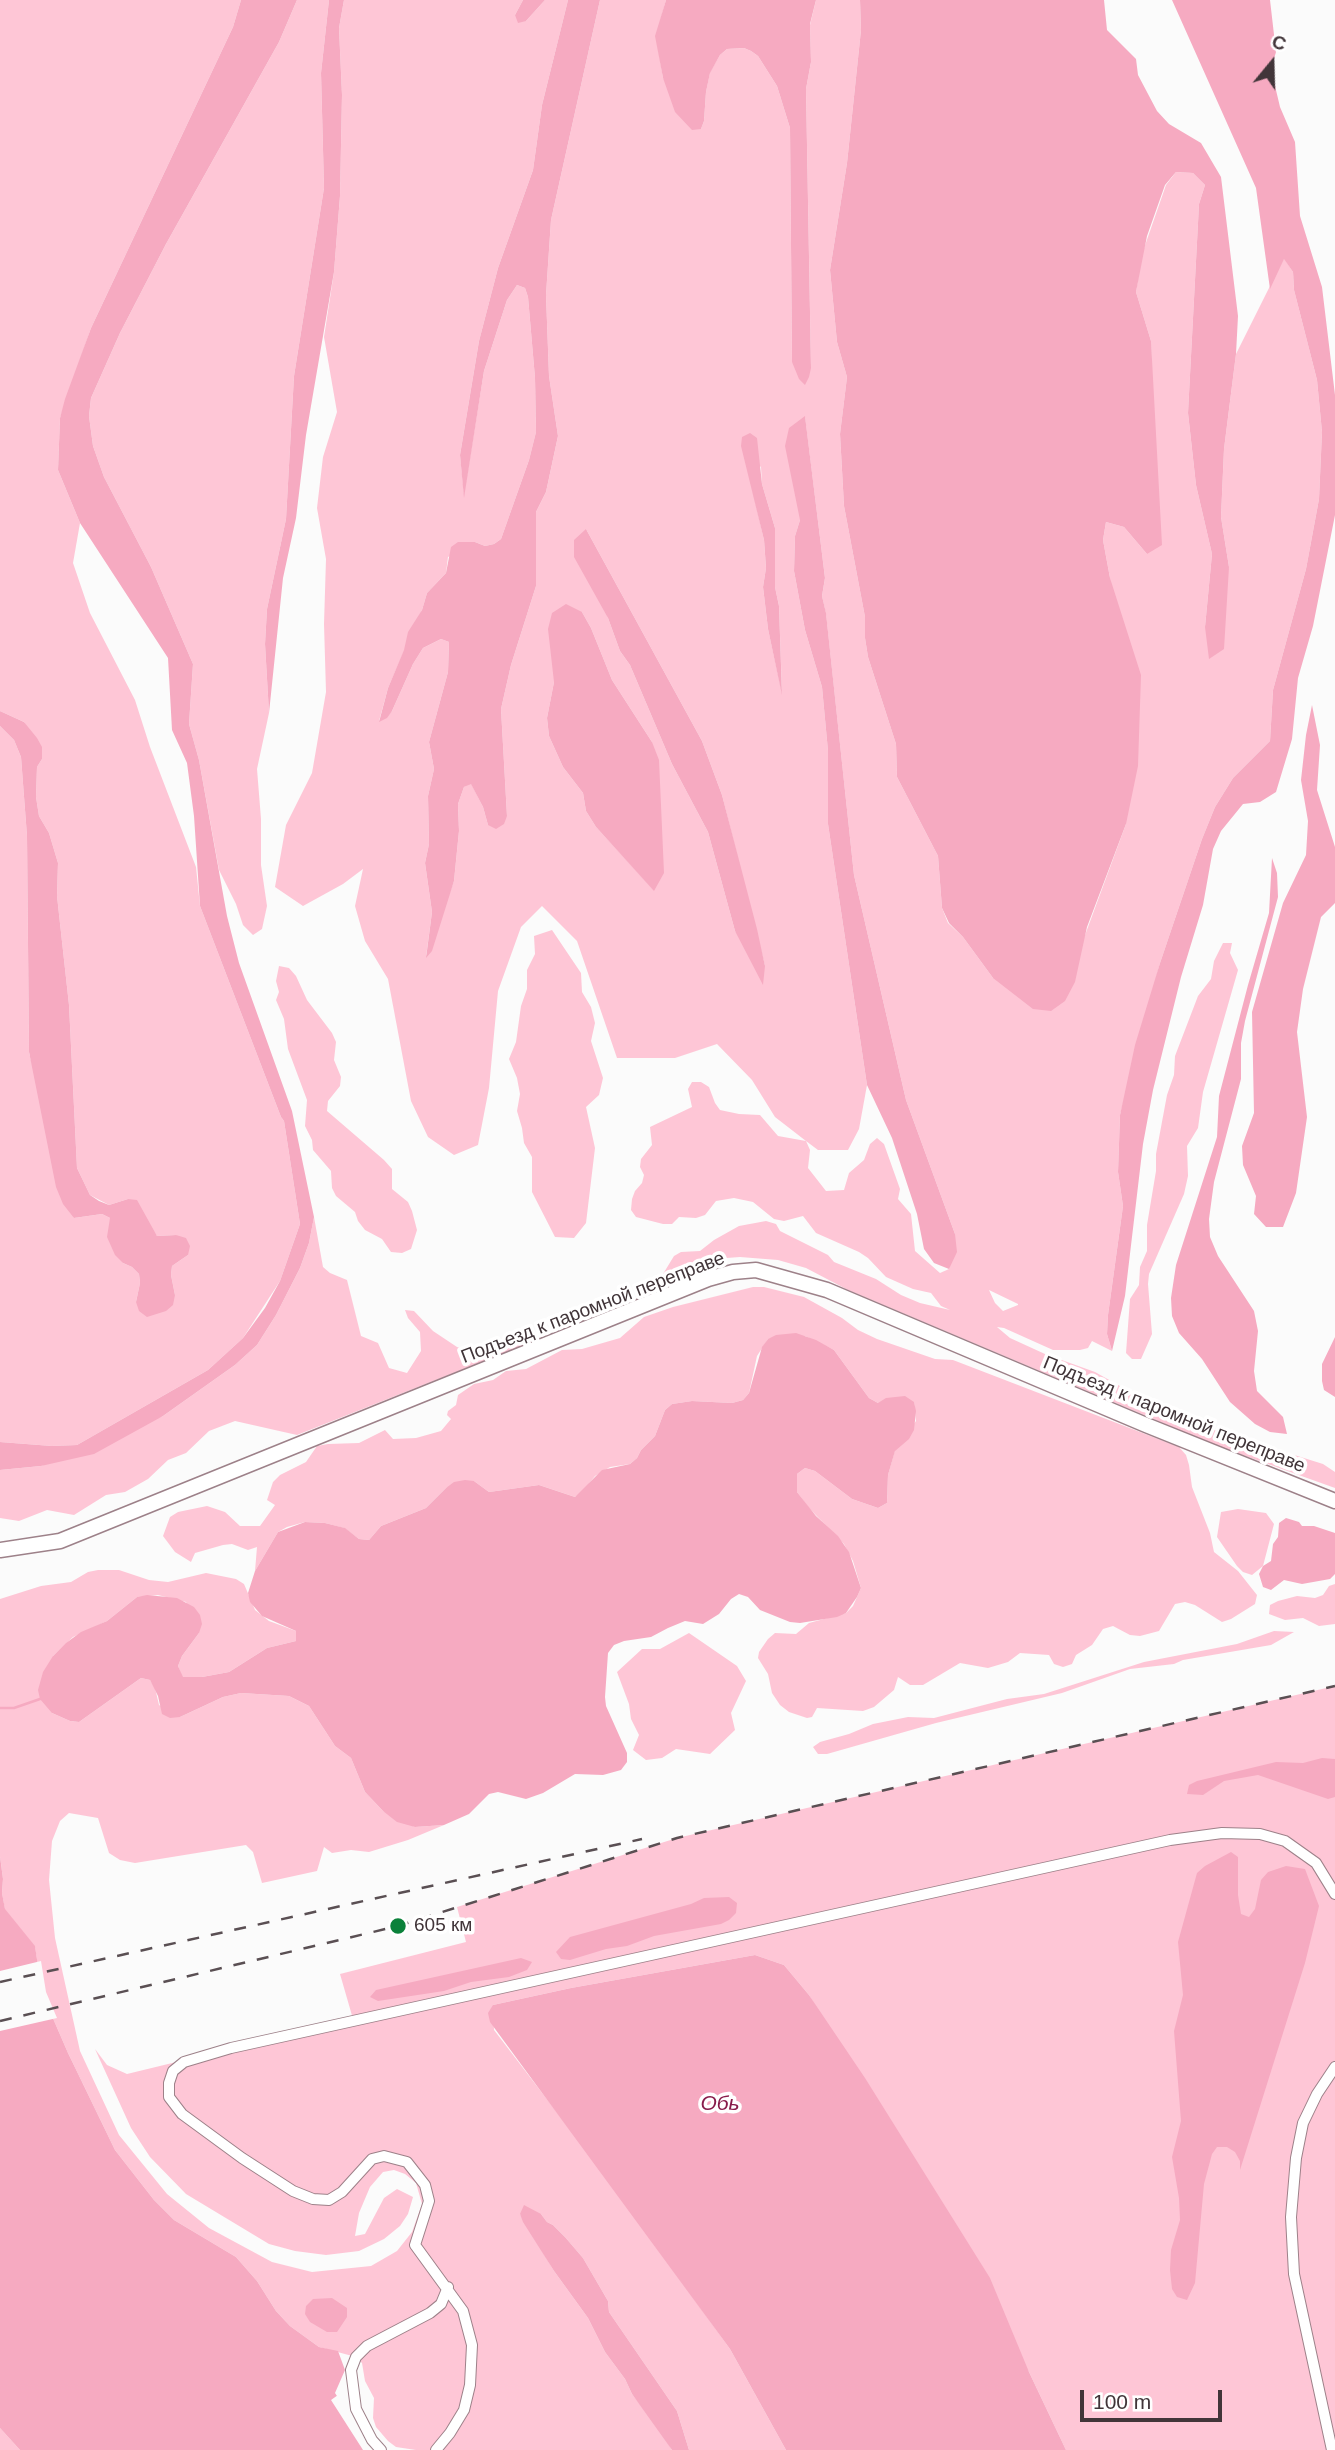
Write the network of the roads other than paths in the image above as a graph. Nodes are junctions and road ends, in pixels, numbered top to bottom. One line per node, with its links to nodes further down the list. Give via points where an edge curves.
1 (1335, 1501): 2 (street, Подъезд к паромной переправе, via 827,1290 756,1270 708,1279 60,1541)
2 (0, 1550)
3 (1335, 1894): 5 (street, via 1315,1863 1285,1841 1259,1834 1222,1833 1170,1840 231,2048 184,2062 173,2071 169,2097 182,2114 242,2158 313,2199 329,2200 342,2192 372,2159 384,2156 407,2162 425,2185 429,2201 415,2245)
4 (1335, 2067): 8 (street, via 1303,2123 1291,2217 1294,2274)
5 (448, 2287): 6 (street, via 441,2304 430,2313 367,2346 356,2357 351,2370 356,2409); 7 (street, via 463,2311 472,2345 470,2385 464,2410)
6 (381, 2450)
7 (436, 2450)
8 (1332, 2450)

